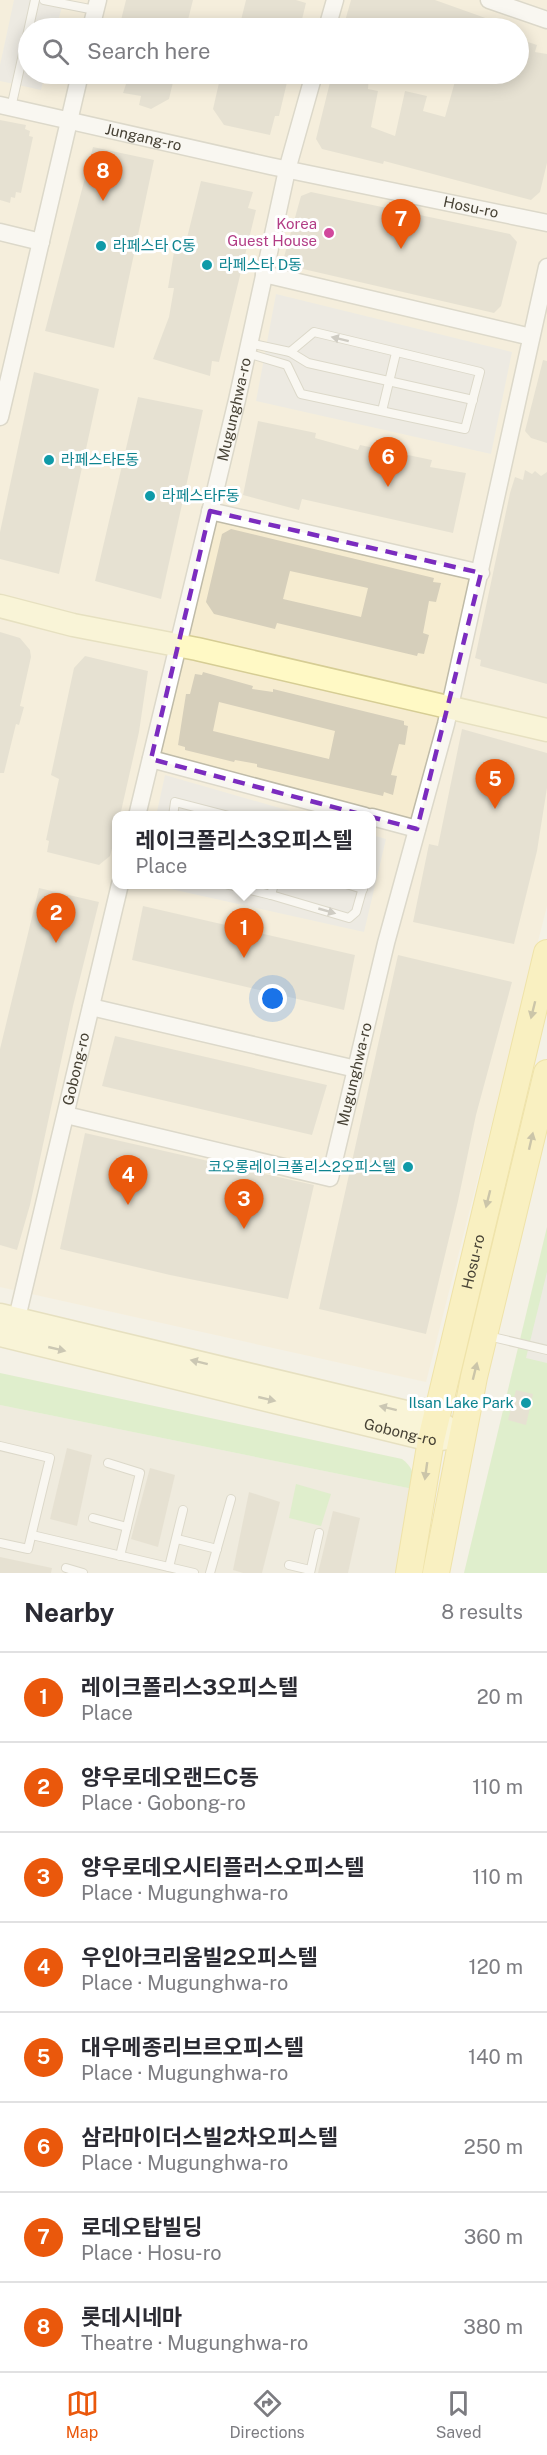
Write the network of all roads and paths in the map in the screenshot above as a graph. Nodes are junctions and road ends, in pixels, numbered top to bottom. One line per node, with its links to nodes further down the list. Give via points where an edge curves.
1 (35, 0): 6 (lane)
2 (44, 0): 5 (lane)
3 (335, 0): 7 (street)
4 (489, 0): 8 (street)
5 (96, 5)
6 (30, 18)
7 (330, 18)
8 (547, 20)
9 (18, 63): 12 (lane)
10 (77, 84): 13 (street)
11 (311, 84): 14 (street, Mugunghwa-ro)
12 (6, 107): 13 (street, Jungang-ro)
13 (68, 120): 14 (street, Jungang-ro); 17 (street)
14 (287, 170): 15 (street, Hosu-ro); 19 (street, Mugunghwa-ro)
15 (547, 223)
16 (0, 232): 17 (street)
17 (41, 242): 24 (street)
18 (547, 267): 20 (street, Mugunghwa-ro)
19 (264, 274): 20 (street); 21 (street, Mugunghwa-ro)
20 (531, 337): 30 (street, Mugunghwa-ro)
21 (248, 348): 22 (lane); 27 (lane, via 287,365 301,394); 29 (street, Mugunghwa-ro)
22 (290, 352): 23 (lane, one-way to 22, via 314,332); 25 (lane, via 308,363)
23 (396, 353): 25 (lane); 26 (lane, via 480,372)
24 (4, 379): 28 (street)
25 (390, 382): 26 (lane); 27 (lane)
26 (473, 400): 27 (lane, via 465,429)
27 (382, 411)
28 (0, 417)
29 (210, 511): 30 (street); 32 (street, Mugunghwa-ro)
30 (481, 573): 33 (street, Mugunghwa-ro)
31 (0, 606): 32 (main road)
32 (178, 646): 33 (main road); 35 (street, Mugunghwa-ro)
33 (450, 709): 34 (main road); 41 (street, Mugunghwa-ro)
34 (547, 730)
35 (151, 759): 36 (street, Mugunghwa-ro); 39 (street)
36 (138, 811)
37 (174, 811): 38 (lane, via 176,802)
38 (202, 811)
39 (346, 811)
40 (376, 818): 41 (street)
41 (417, 830): 49 (street, Mugunghwa-ro)
42 (119, 889): 48 (street, Gobong-ro)
43 (243, 889): 46 (lane)
44 (272, 889): 46 (lane)
45 (363, 889): 46 (lane, one-way to 45, via 349,918 356,912)
46 (271, 895)
47 (547, 953): 56 (main road, Hosu-ro, one-way to 56)
48 (91, 1007): 49 (street); 51 (street, Gobong-ro)
49 (356, 1069): 51 (street, Mugunghwa-ro, via 330,1178)
50 (547, 1073): 54 (main road, Hosu-ro, one-way to 50)
51 (66, 1115): 52 (street, Gobong-ro)
52 (9, 1316): 56 (main road, Gobong-ro, one-way to 52)
53 (0, 1335): 56 (main road, Gobong-ro, one-way to 56)
54 (485, 1335): 55 (lane); 57 (main road, Hosu-ro, one-way to 54)
55 (547, 1350)
56 (433, 1430): 57 (main road, Gobong-ro); 80 (main road, Hosu-ro, one-way to 80)
57 (460, 1437): 81 (main road, Hosu-ro)
58 (0, 1446): 65 (lane, via 50,1458)
59 (108, 1463): 63 (lane, via 140,1473)
60 (231, 1499): 68 (lane)
61 (183, 1510): 66 (lane)
62 (93, 1518): 63 (lane)
63 (127, 1527): 69 (lane)
64 (319, 1533): 74 (lane)
65 (32, 1535): 67 (lane, via 28,1549); 69 (lane)
66 (177, 1539): 68 (lane); 72 (lane)
67 (0, 1542)
68 (217, 1549): 79 (lane)
69 (120, 1556): 70 (lane)
70 (147, 1562): 72 (lane); 77 (lane)
71 (290, 1565): 74 (lane)
72 (169, 1567): 75 (lane)
73 (66, 1568): 76 (lane)
74 (310, 1571)
75 (183, 1572): 78 (lane)
76 (83, 1573)
77 (144, 1573)
78 (194, 1573)
79 (210, 1573)
80 (409, 1573)
81 (436, 1573)

